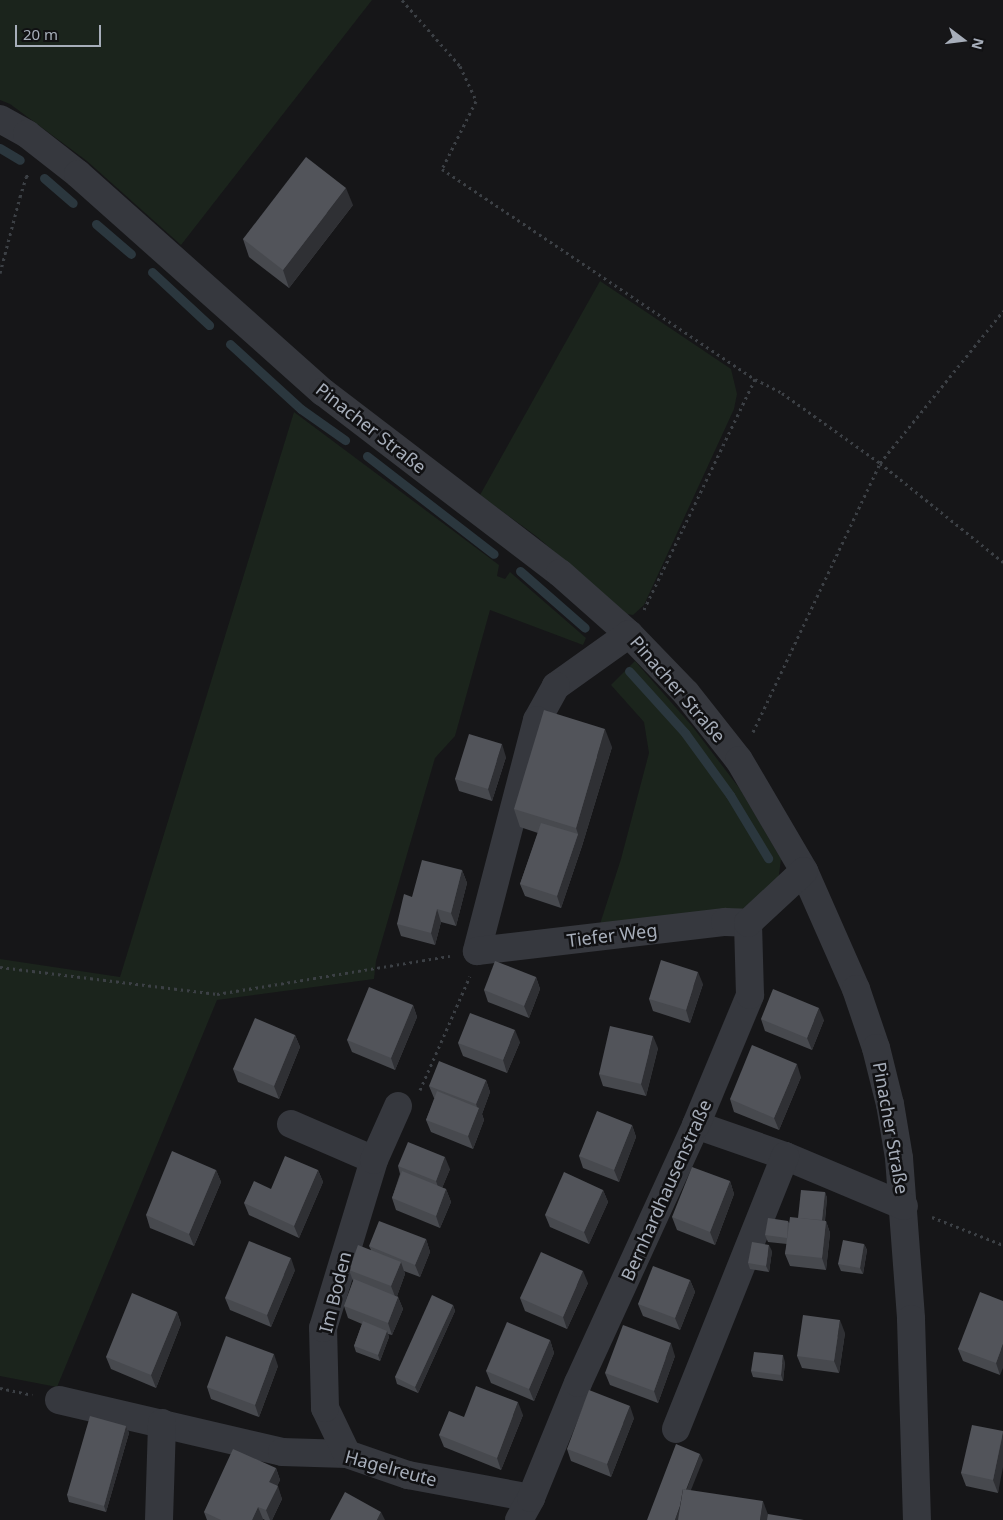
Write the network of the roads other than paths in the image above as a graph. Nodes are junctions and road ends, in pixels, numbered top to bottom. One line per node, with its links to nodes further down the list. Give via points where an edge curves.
1 (0, 118): 2 (street, Pinacher Straße, via 27,134 78,174 323,392 560,573)
2 (629, 634): 3 (street, Pinacher Straße, via 686,693 740,760); 4 (street, Tiefer Weg, via 556,686 537,720 477,951 725,922)
3 (804, 871): 4 (street); 10 (street, Pinacher Straße, via 856,989 876,1048 890,1104)
4 (748, 923): 7 (street, Bernhardhausenstraße, via 750,995)
5 (398, 1106): 9 (street, Im Boden)
6 (291, 1124): 9 (street)
7 (696, 1125): 8 (street); 15 (street, Bernhardhausenstraße, via 578,1383)
8 (785, 1156): 10 (street); 13 (street)
9 (374, 1160): 14 (street, Im Boden, via 323,1328 325,1408)
10 (904, 1206): 17 (street, Pinacher Straße)
11 (59, 1400): 12 (street, Hagelreute)
12 (162, 1423): 14 (street, Hagelreute, via 282,1452); 16 (street)
13 (676, 1429)
14 (347, 1454): 15 (street, Hagelreute)
15 (525, 1509)
16 (159, 1520)
17 (917, 1520)

